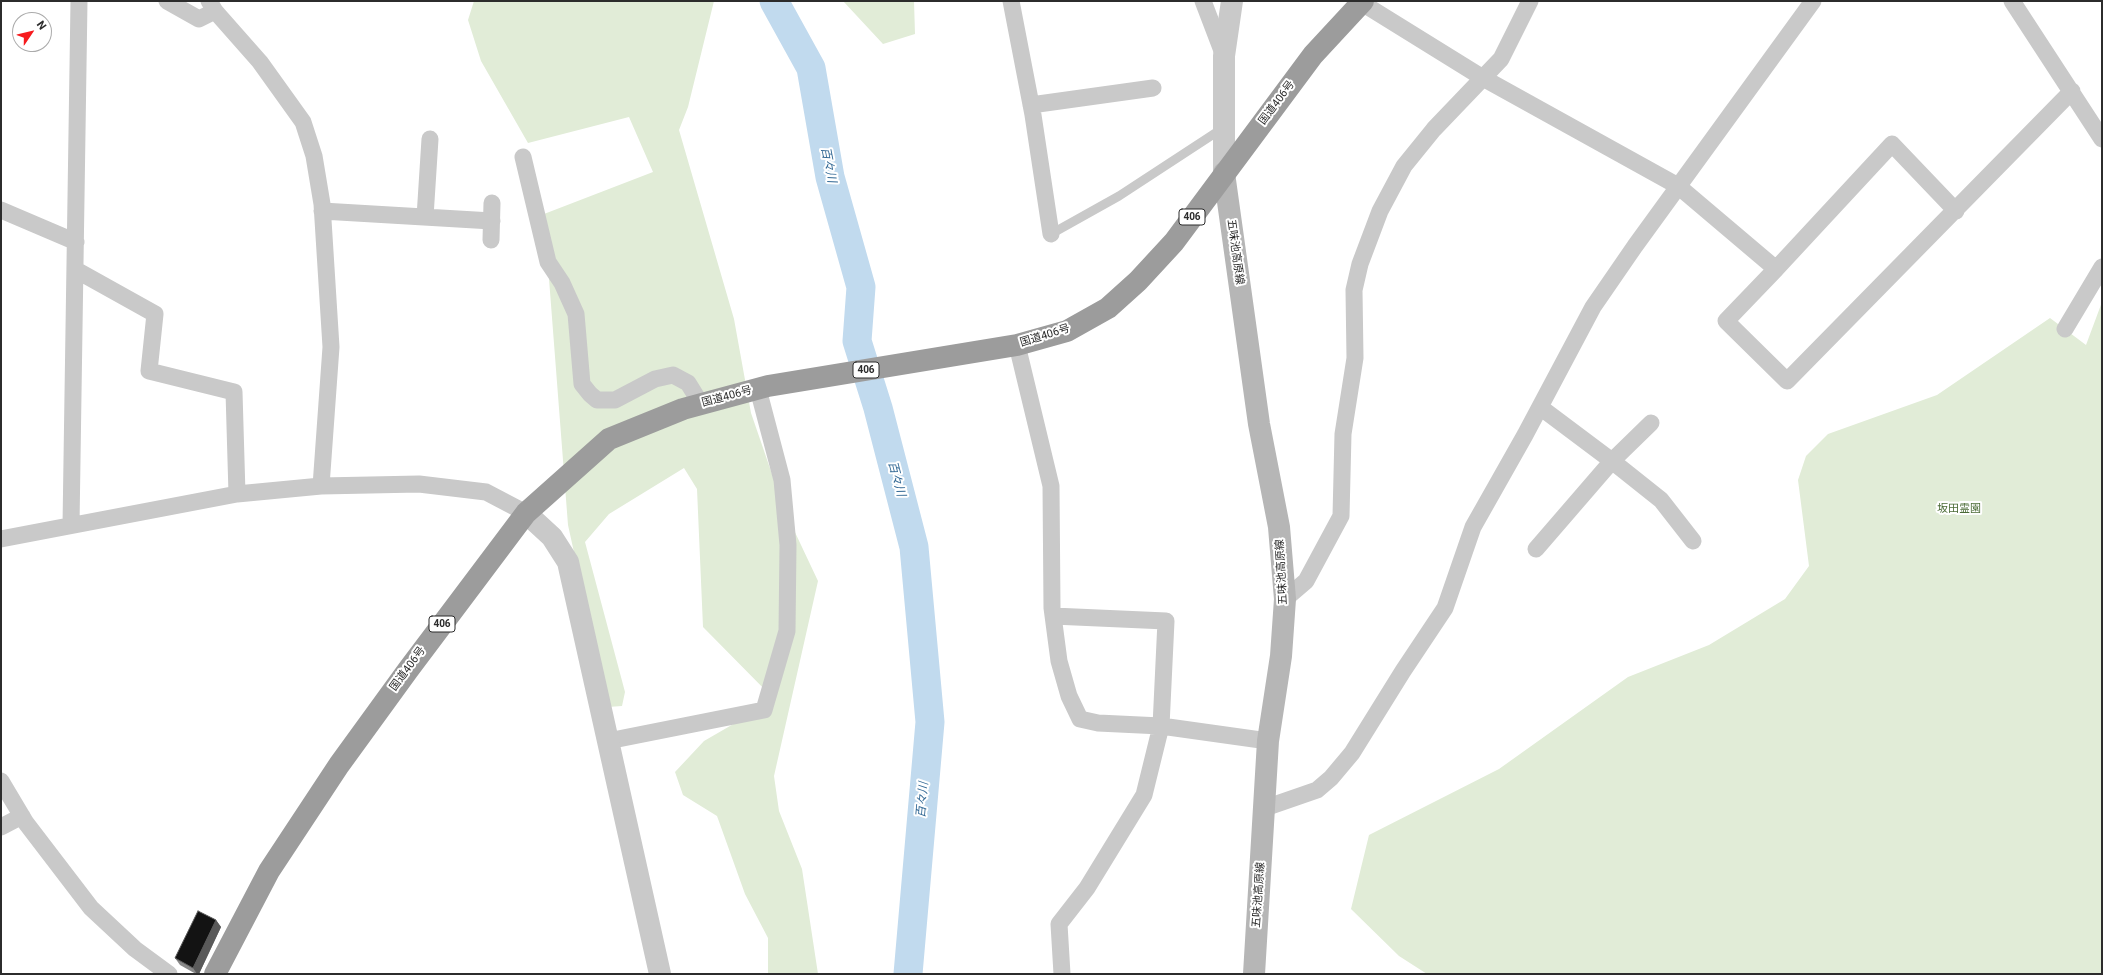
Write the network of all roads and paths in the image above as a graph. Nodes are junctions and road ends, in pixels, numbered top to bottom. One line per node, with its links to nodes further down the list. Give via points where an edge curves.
1 (79, 1): 30 (street)
2 (167, 1): 10 (street, via 199,19)
3 (1011, 1): 15 (street)
4 (1203, 1): 11 (street)
5 (1232, 1): 11 (street)
6 (1530, 1): 12 (street, via 1501,59)
7 (1813, 1): 21 (street)
8 (2012, 1): 14 (street)
9 (1362, 2): 12 (street); 20 (highway, 国道406号 / 406, via 1313,55)
10 (212, 6): 24 (street, via 260,62 303,122 314,156)
11 (1224, 56): 16 (street)
12 (1483, 78): 21 (street); 48 (street, via 1434,129 1404,166 1378,217 1360,264 1354,290 1355,358 1343,434 1341,516 1306,581)
13 (1153, 88): 15 (street)
14 (2072, 90): 18 (street); 25 (street)
15 (1031, 105): 28 (street)
16 (1225, 126): 20 (street); 28 (lane, via 1119,196)
17 (430, 139): 26 (street)
18 (2102, 139)
19 (523, 157): 37 (street, via 548,262 562,283 576,314 582,384 597,400 615,400 655,378 673,375 688,383)
20 (1224, 174): 35 (highway, 国道406号 / 406, via 1174,242 1138,281 1108,308 1067,331); 48 (main road, 五味池高原線, via 1259,424 1279,527)
21 (1678, 186): 32 (street); 38 (street, via 1593,307)
22 (492, 202): 27 (street)
23 (1, 210): 30 (street)
24 (322, 211): 26 (street); 41 (street, via 331,347)
25 (1956, 211): 32 (street, via 1892,144); 32 (street, via 1787,381 1726,321)
26 (425, 217): 27 (street)
27 (492, 221): 29 (street)
28 (1051, 234)
29 (491, 240)
30 (76, 242): 33 (street)
31 (2102, 267): 34 (street)
32 (1776, 269)
33 (76, 270): 42 (street, via 155,314 149,371 234,392); 44 (street)
34 (2065, 330)
35 (1017, 345): 36 (highway, 国道406号 / 406); 49 (street, via 1051,486)
36 (763, 388): 37 (highway, 国道406号 / 406); 51 (street, via 782,480 788,545 787,630 764,710)
37 (701, 404): 43 (highway, 国道406号 / 406, via 609,439)
38 (1540, 407): 40 (street); 54 (street, via 1473,527 1445,608 1352,753 1317,790)
39 (1651, 423): 40 (street)
40 (1612, 461): 46 (street, via 1661,500); 47 (street)
41 (321, 486): 42 (street); 43 (street, via 419,484 486,492)
42 (238, 494): 44 (street)
43 (526, 513): 51 (street, via 552,537 568,562); 58 (highway, 国道406号 / 406, via 339,765 269,872)
44 (71, 525): 45 (street)
45 (1, 539)
46 (1693, 541)
47 (1536, 550)
48 (1285, 599): 52 (main road, 五味池高原線, via 1281,656)
49 (1054, 616): 50 (street, via 1059,661 1069,696 1080,719 1098,723); 50 (street, via 1166,621)
50 (1161, 726): 52 (street); 60 (street, via 1144,795 1087,888 1059,924)
51 (608, 741): 59 (street)
52 (1268, 741): 54 (main road, 五味池高原線)
53 (1, 781): 55 (street)
54 (1265, 808): 61 (main road, 五味池高原線)
55 (22, 816): 56 (street); 57 (street, via 91,908 135,949)
56 (1, 827)
57 (169, 974)
58 (215, 974)
59 (660, 974)
60 (1062, 974)
61 (1254, 974)

